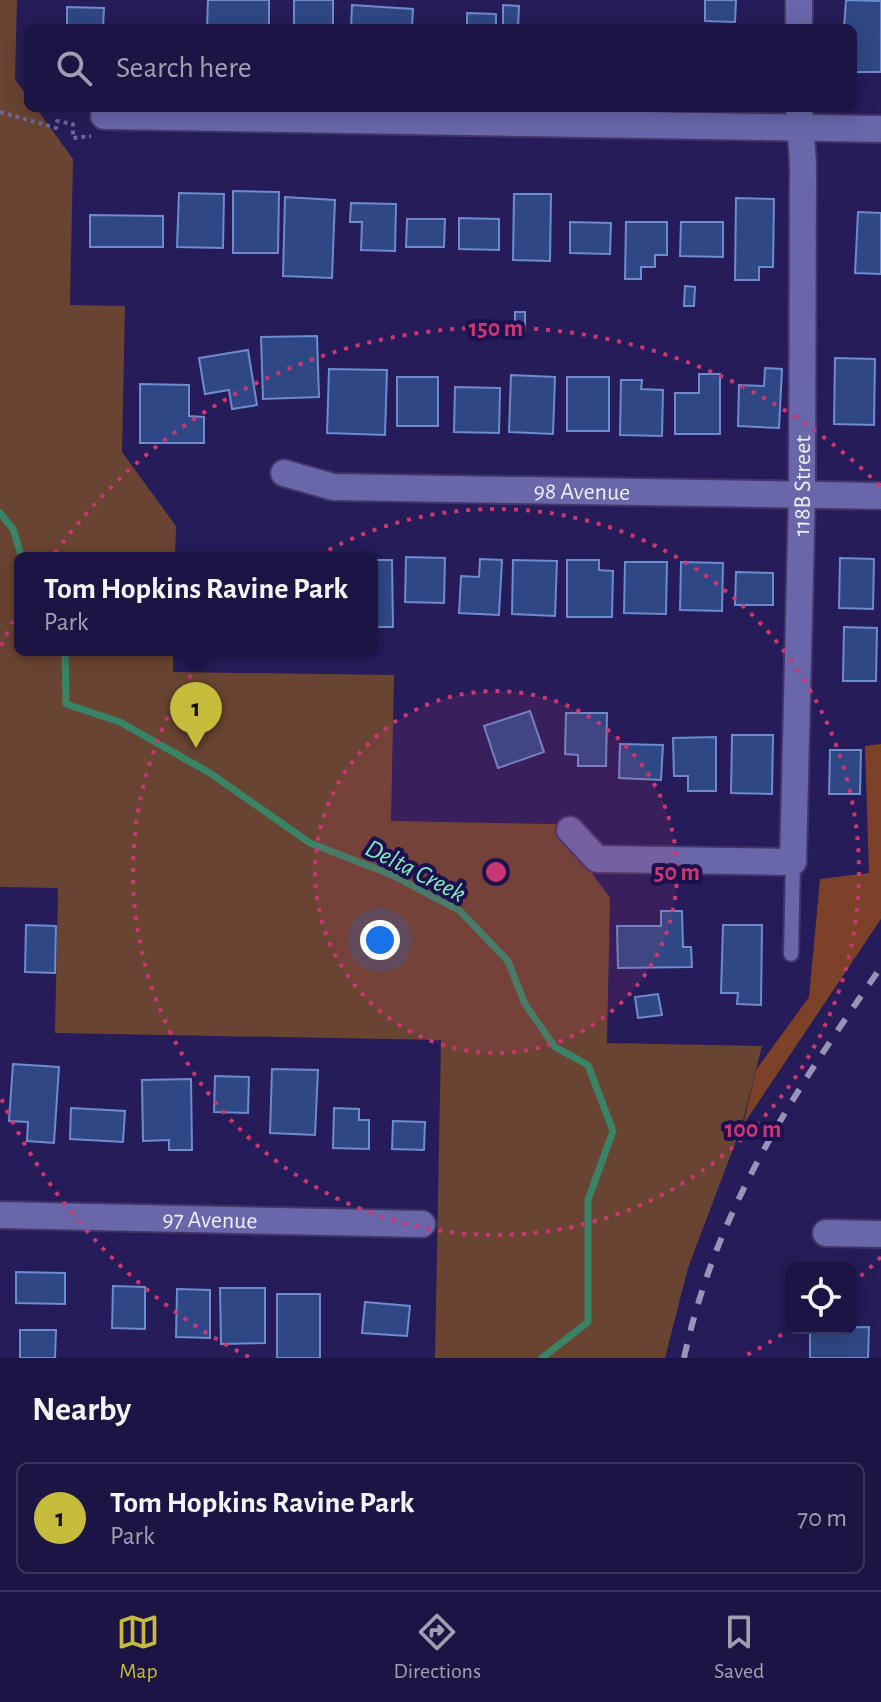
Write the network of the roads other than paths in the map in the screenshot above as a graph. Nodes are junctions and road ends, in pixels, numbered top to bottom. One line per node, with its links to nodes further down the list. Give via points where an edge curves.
1 (799, 0): 2 (street)
2 (799, 24)
3 (800, 118): 4 (street); 5 (street); 7 (street, 118B Street)
4 (96, 126)
5 (881, 129)
6 (284, 473): 7 (street, 98 Avenue, via 333,487)
7 (802, 494): 8 (street, 98 Avenue); 10 (street, 118B Street)
8 (881, 496)
9 (570, 830): 10 (street, via 597,859)
10 (793, 862): 11 (lane)
11 (791, 954)
12 (0, 1215): 13 (street, 97 Avenue)
13 (422, 1224)
14 (826, 1233): 15 (street)
15 (881, 1234)

